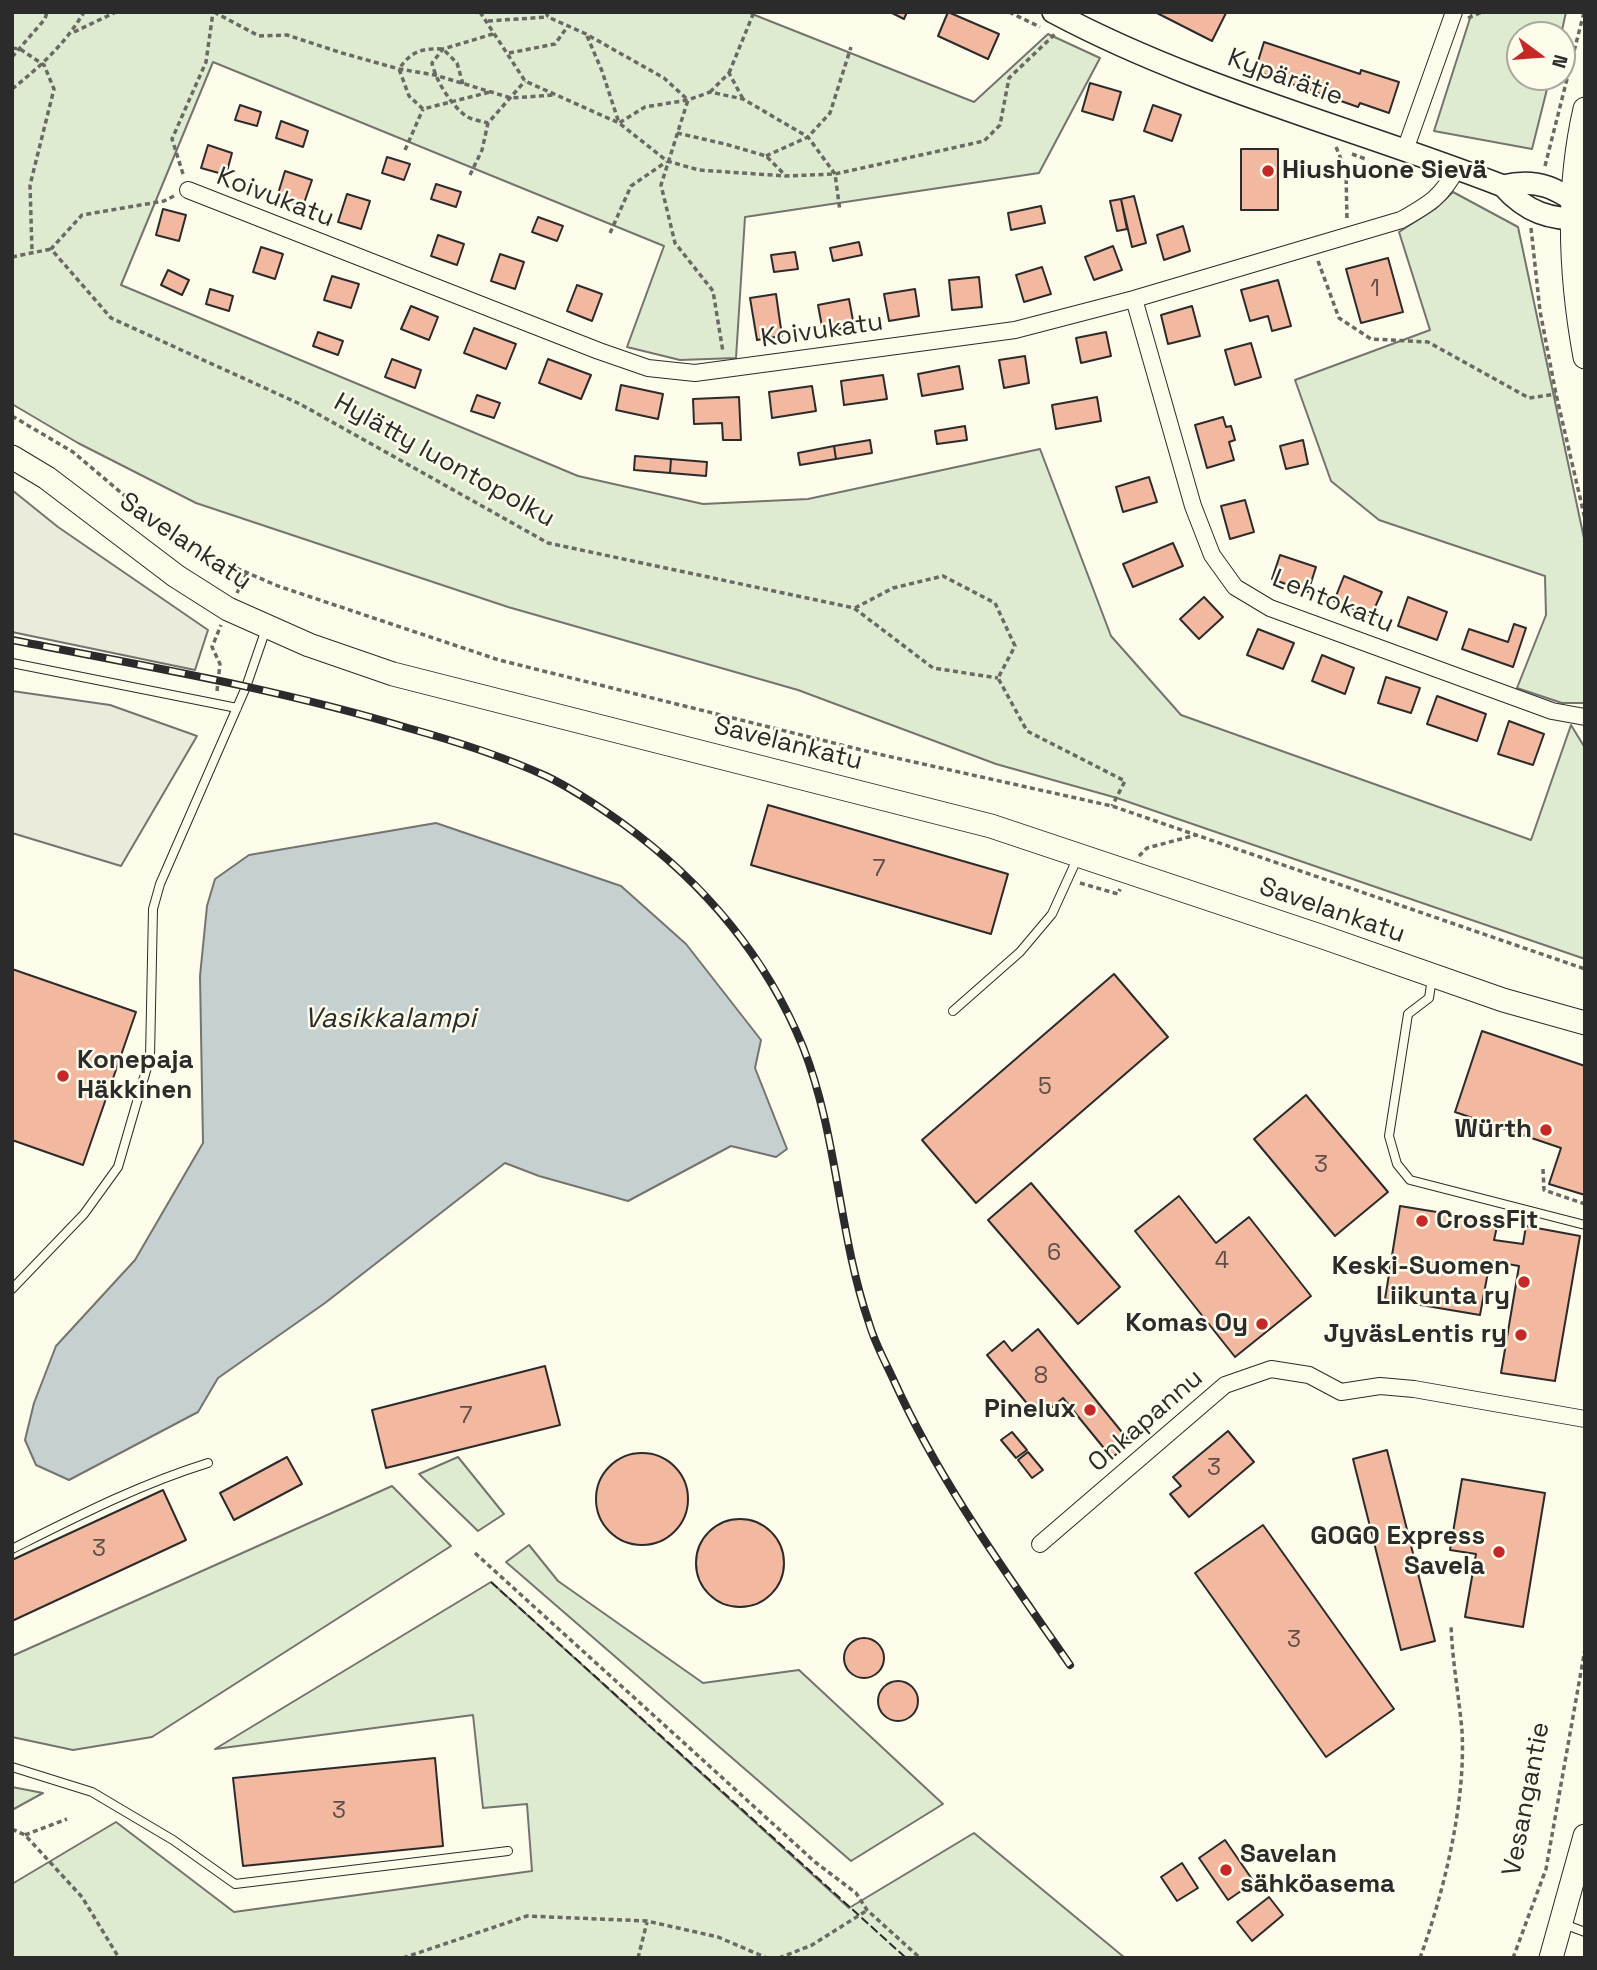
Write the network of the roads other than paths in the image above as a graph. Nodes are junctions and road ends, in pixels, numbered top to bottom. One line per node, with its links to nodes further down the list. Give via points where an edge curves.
1 (1053, 12): 4 (street, Kypärätie, via 1169,66)
2 (1454, 12): 4 (street)
3 (1585, 109): 7 (main road)
4 (1405, 150): 5 (street, Kypärätie)
5 (1457, 168): 7 (street, Kypärätie, via 1503,186 1517,202 1551,217); 8 (street, Koivukatu, via 1433,202 1401,220)
6 (188, 190): 8 (street, Koivukatu, via 648,368 695,373 1015,330)
7 (1578, 212): 9 (main road, via 1578,319)
8 (1134, 299): 14 (street, Lehtokatu, via 1193,506 1212,555 1235,587 1270,608 1552,712)
9 (1585, 357)
10 (12, 457): 11 (main road, Savelankatu, via 47,478 176,576 228,609)
11 (267, 626): 13 (lane); 15 (main road, Savelankatu, via 393,674 966,819)
12 (12, 663): 13 (lane)
13 (237, 708): 20 (lane, via 153,909 150,1057 118,1167 84,1214)
14 (1585, 717)
15 (1079, 854): 16 (main road, Savelankatu); 17 (lane, via 1052,914 1020,952)
16 (1433, 975): 18 (main road, Savelankatu); 19 (lane, via 1429,998 1408,1014 1389,1136 1397,1164 1410,1180)
17 (953, 1011)
18 (1585, 1023)
19 (1585, 1225)
20 (12, 1289)
21 (1585, 1419): 23 (street, Onkapannu, via 1414,1388 1380,1386 1341,1392 1309,1375 1271,1368 1225,1385)
22 (208, 1463): 24 (lane, via 171,1474)
23 (1040, 1544)
24 (12, 1549)
25 (12, 1767): 27 (lane, via 92,1792 235,1884)
26 (1585, 1836): 28 (main road)
27 (508, 1851)
28 (1561, 1923): 29 (lane); 30 (main road)
29 (1585, 1931)
30 (1551, 1958)

